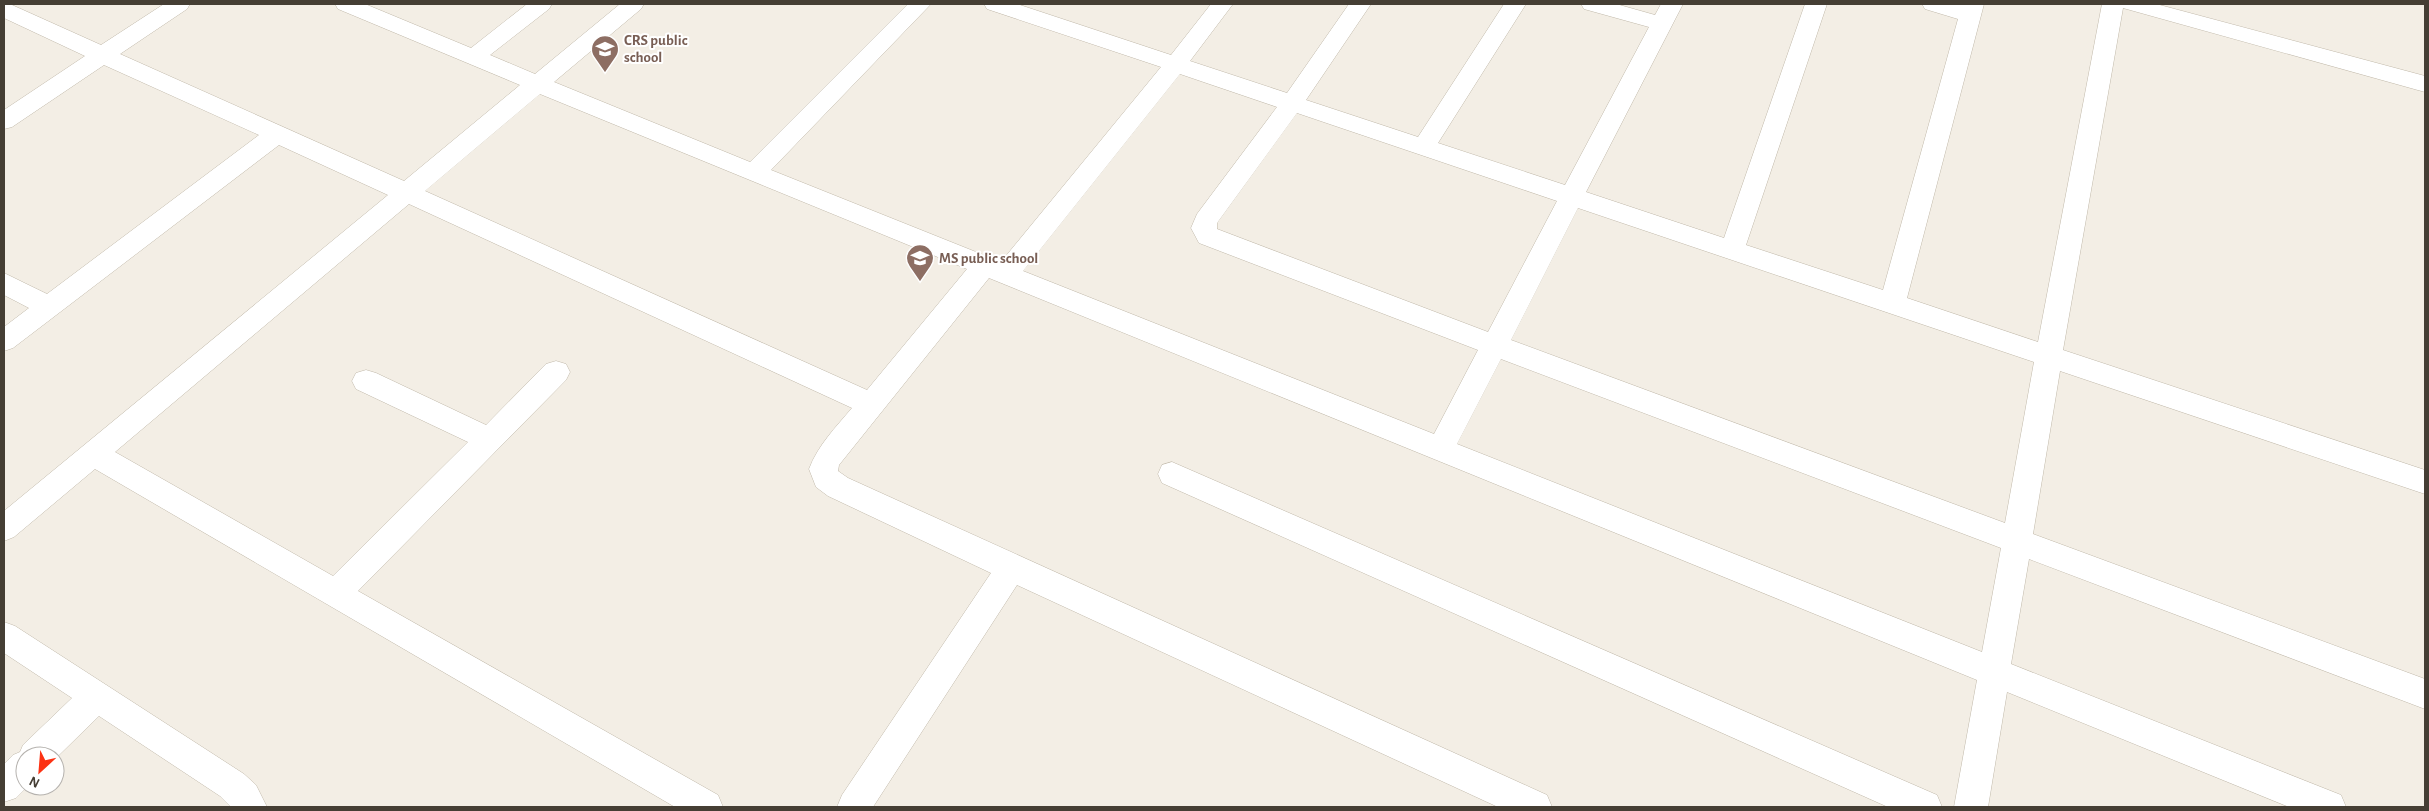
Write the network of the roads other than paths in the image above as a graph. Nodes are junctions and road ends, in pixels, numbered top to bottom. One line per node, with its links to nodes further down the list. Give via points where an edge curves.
1 (179, 4): 19 (street)
2 (346, 4): 20 (street)
3 (541, 4): 20 (street)
4 (633, 4): 22 (street)
5 (920, 4): 28 (street)
6 (994, 4): 21 (street)
7 (1222, 4): 21 (street)
8 (1360, 4): 24 (street)
9 (1516, 4): 27 (street)
10 (1592, 4): 18 (street)
11 (1672, 4): 18 (street)
12 (1816, 4): 31 (street)
13 (1933, 4): 16 (street)
14 (2113, 4): 38 (street)
15 (2130, 4): 23 (street)
16 (1972, 9): 34 (street)
17 (4, 10): 19 (street)
18 (1662, 24): 30 (street)
19 (103, 55): 25 (street); 26 (street)
20 (474, 57): 22 (street)
21 (1176, 64): 24 (street); 32 (street)
22 (537, 83): 28 (street); 29 (street)
23 (2425, 84)
24 (1292, 103): 27 (street); 37 (street, via 1206,220 1203,228 1208,236)
25 (4, 121)
26 (277, 134): 29 (street); 35 (street)
27 (1424, 147): 30 (street)
28 (754, 173): 32 (street)
29 (406, 192): 41 (street); 44 (street)
30 (1573, 197): 31 (street); 37 (street)
31 (1732, 250): 34 (street)
32 (994, 271): 41 (street); 43 (street)
33 (4, 283): 35 (street)
34 (1892, 304): 38 (street)
35 (49, 307): 36 (street)
36 (4, 341)
37 (1495, 345): 43 (street); 48 (street)
38 (2049, 356): 46 (street); 48 (street)
39 (556, 372): 42 (street)
40 (366, 381): 42 (street)
41 (871, 404): 49 (street, via 827,459 823,469 826,478 838,487)
42 (489, 439): 50 (street)
43 (1440, 450): 52 (street)
44 (94, 454): 47 (street); 50 (street)
45 (1172, 474): 62 (street)
46 (2425, 482)
47 (4, 528)
48 (2017, 542): 52 (street); 53 (street)
49 (1010, 568): 60 (street); 61 (street)
50 (336, 593): 59 (street)
51 (4, 636): 54 (street)
52 (1995, 674): 63 (street); 64 (street)
53 (2425, 694)
54 (97, 696): 55 (street); 58 (street, via 232,785)
55 (45, 746)
56 (15, 776): 57 (street)
57 (4, 786)
58 (250, 807)
59 (706, 807)
60 (854, 807)
61 (1535, 807)
62 (1925, 807)
63 (1972, 807)
64 (2329, 807)

